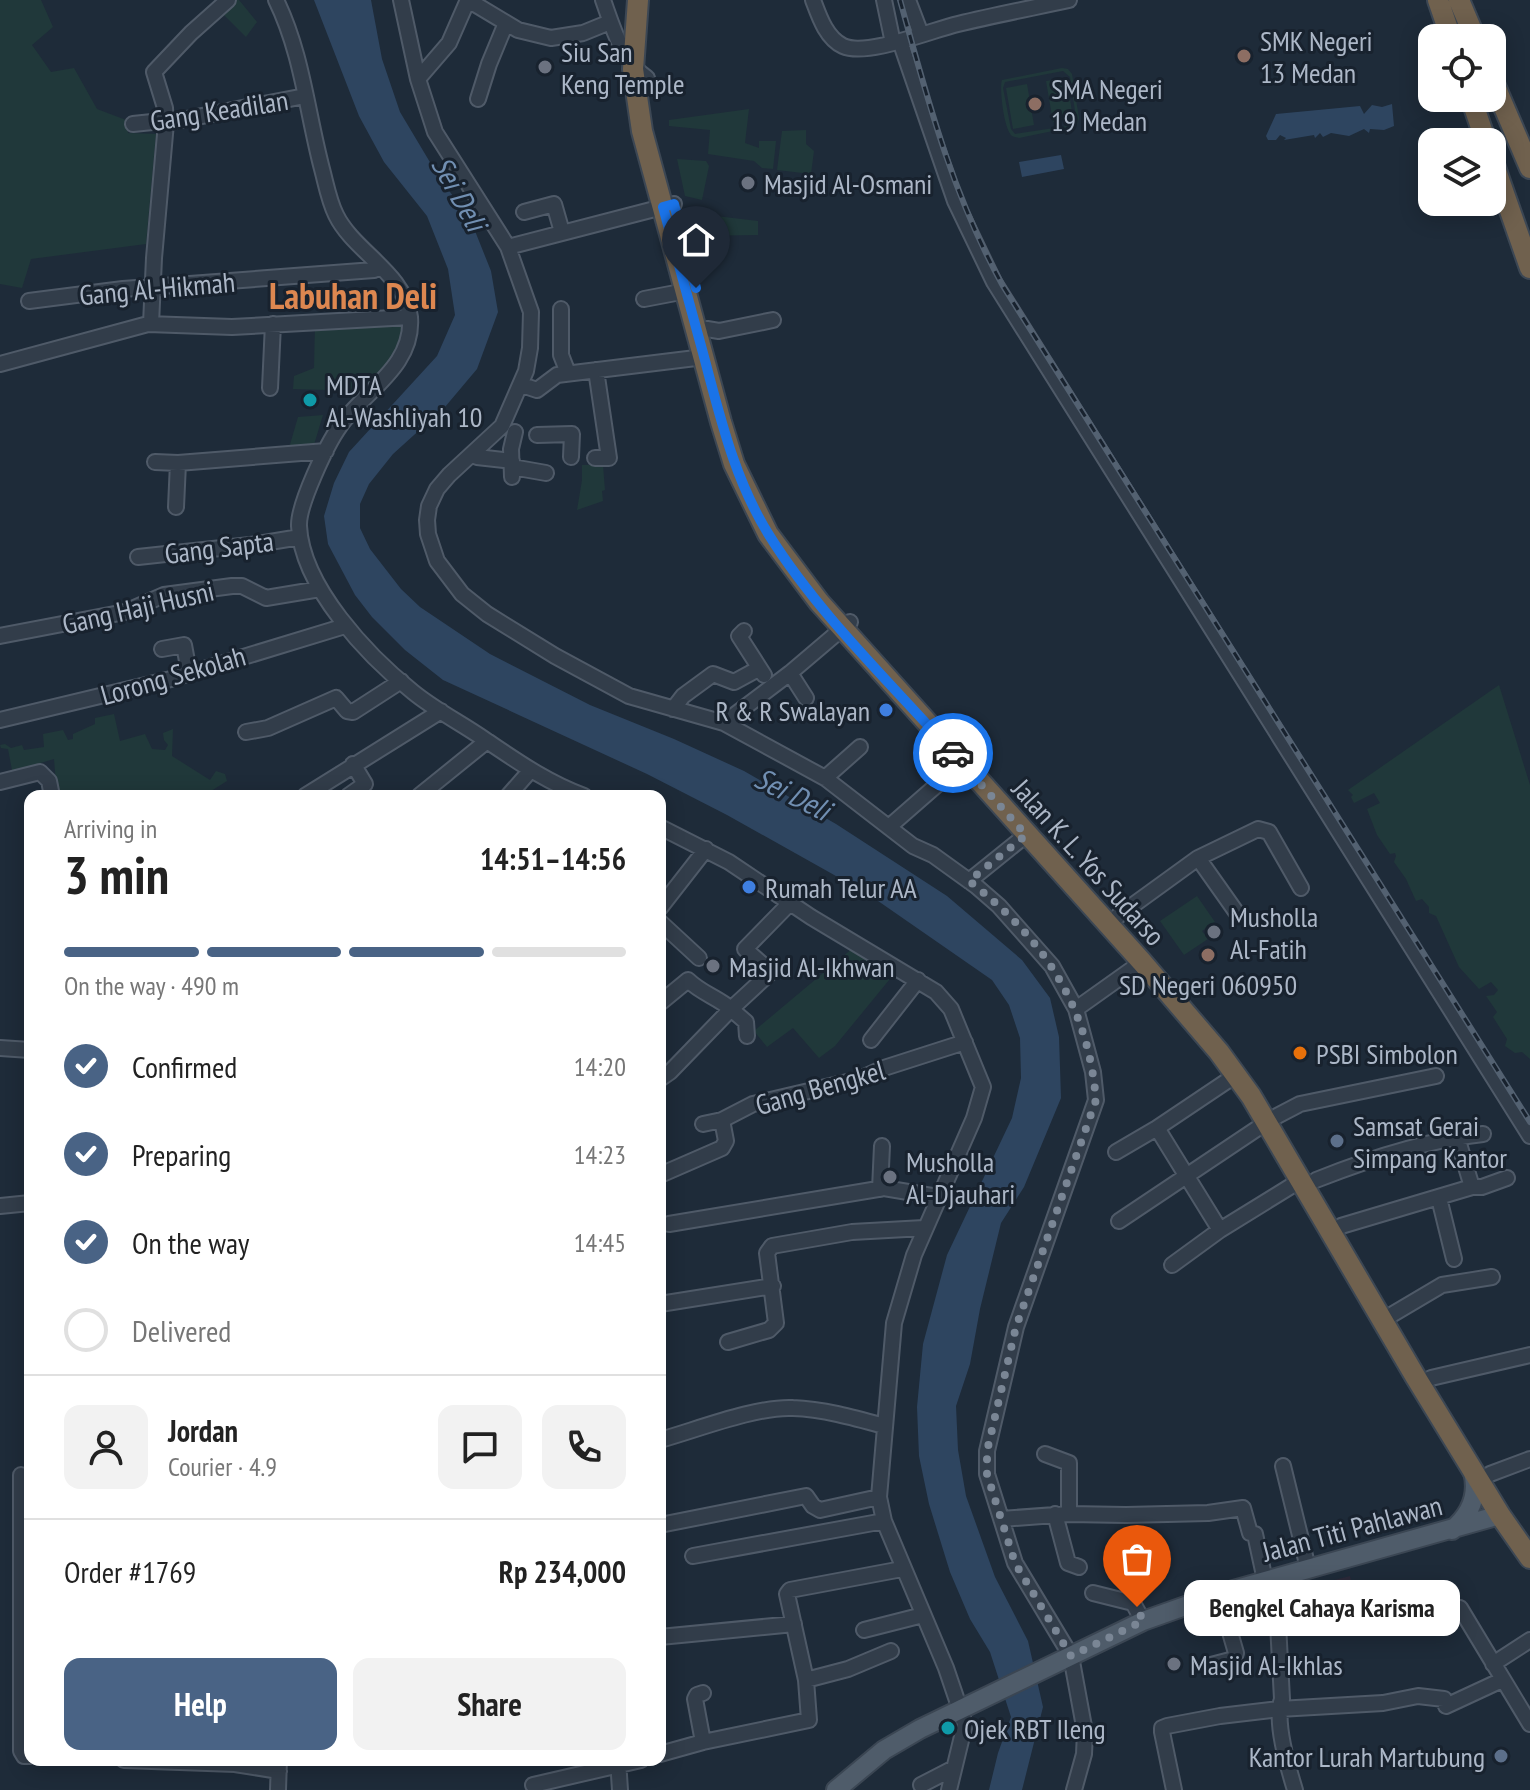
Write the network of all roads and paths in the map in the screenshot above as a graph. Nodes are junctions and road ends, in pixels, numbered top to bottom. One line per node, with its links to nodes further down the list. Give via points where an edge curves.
1 (228, 0): 25 (street, via 156,69)
2 (276, 0): 22 (street, via 297,51)
3 (401, 0): 21 (street)
4 (603, 0): 14 (street)
5 (638, 0): 20 (highway, Jalan K. L. Yos Sudarso)
6 (650, 0): 20 (highway, Jalan K. L. Yos Sudarso)
7 (813, 0): 19 (street, via 822,23 842,45 856,49)
8 (884, 0): 19 (street)
9 (908, 0): 18 (street)
10 (1069, 0): 18 (street)
11 (1438, 0): 16 (highway)
12 (1459, 0): 17 (highway)
13 (467, 1): 15 (street); 21 (street, via 449,43)
14 (610, 22): 15 (street, via 551,38); 20 (street)
15 (506, 23): 23 (street)
16 (1446, 24)
17 (1469, 24)
18 (921, 34): 19 (street)
19 (897, 42): 124 (street, via 955,201 994,282)
20 (640, 73): 29 (highway, Jalan K. L. Yos Sudarso)
21 (418, 79): 32 (street, via 435,132)
22 (305, 96): 25 (street, Gang Keadilan); 33 (street, via 336,216)
23 (478, 99)
24 (1506, 112): 27 (highway)
25 (166, 123): 26 (street, Gang Keadilan); 35 (street)
26 (133, 124)
27 (1530, 168)
28 (1506, 199): 34 (highway)
29 (669, 205): 31 (street); 36 (highway, Jalan K. L. Yos Sudarso); 44 (highway, Jalan K. L. Yos Sudarso)
30 (524, 212): 31 (street, via 554,204)
31 (562, 232): 32 (street)
32 (508, 247): 49 (street, via 531,312)
33 (380, 267): 35 (street, Gang Al-Hikmah); 40 (street, via 400,292)
34 (1530, 268)
35 (153, 287): 38 (street, Gang Al-Hikmah); 42 (street)
36 (686, 291): 37 (street); 45 (highway, Jalan K. L. Yos Sudarso)
37 (644, 299)
38 (29, 301)
39 (561, 309): 48 (street, via 561,355)
40 (410, 317): 43 (street); 52 (street, via 401,358 341,424)
41 (773, 320): 44 (street)
42 (151, 324): 43 (street); 46 (street)
43 (273, 324): 50 (street)
44 (707, 329): 64 (highway, Jalan K. L. Yos Sudarso, via 751,475)
45 (704, 357): 47 (street); 64 (highway, Jalan K. L. Yos Sudarso, via 734,464 752,505 785,559)
46 (0, 364)
47 (596, 370): 48 (street); 55 (street, via 609,458)
48 (568, 373): 49 (street, via 537,390)
49 (522, 385): 51 (street)
50 (270, 388)
51 (520, 432): 53 (street); 54 (street, via 572,434); 58 (street)
52 (326, 451): 57 (street); 61 (street, via 301,510)
53 (474, 454): 58 (street); 75 (street, via 437,489 427,520 432,549 462,594 555,656 629,696)
54 (571, 457)
55 (595, 458)
56 (155, 462): 57 (street)
57 (178, 463): 60 (street)
58 (512, 468): 59 (street)
59 (546, 473)
60 (176, 507)
61 (300, 537): 62 (street, Gang Sapta); 63 (street)
62 (138, 557)
63 (320, 589): 65 (street); 67 (street, Gang Haji Husni, via 266,598 242,586 164,595 125,612)
64 (846, 625): 71 (street); 82 (highway, Jalan K. L. Yos Sudarso); 102 (highway, Jalan K. L. Yos Sudarso)
65 (345, 626): 70 (street, Lorong Sekolah); 72 (street)
66 (744, 631): 69 (street, via 739,636)
67 (0, 636)
68 (162, 649): 70 (street, via 184,645)
69 (758, 669): 73 (street); 75 (street, via 734,682 713,674)
70 (189, 672): 77 (street, Lorong Sekolah)
71 (790, 673): 73 (street); 74 (street)
72 (401, 681): 76 (street); 79 (street, via 353,712 336,698 268,728)
73 (773, 685): 78 (street)
74 (806, 698)
75 (673, 709): 78 (street)
76 (441, 711): 80 (street); 83 (street)
77 (0, 720)
78 (724, 723): 85 (street)
79 (246, 732)
80 (487, 741): 84 (street); 90 (street)
81 (860, 747): 85 (street)
82 (962, 763): 93 (street); 95 (highway, Jalan K. L. Yos Sudarso)
83 (353, 764): 88 (street); 89 (street, via 365,784)
84 (530, 771): 91 (street); 92 (street)
85 (825, 778): 93 (street)
86 (0, 782): 87 (street, via 40,772)
87 (51, 790)
88 (314, 790)
89 (356, 790)
90 (426, 790)
91 (513, 790)
92 (567, 790)
93 (890, 826): 98 (street)
94 (666, 830): 96 (street)
95 (1026, 835): 98 (street); 106 (highway, Jalan K. L. Yos Sudarso)
96 (706, 849): 100 (street); 101 (street)
97 (1198, 858): 99 (street, via 1262,829 1269,832); 102 (street); 103 (street)
98 (969, 881): 110 (street, via 1029,938)
99 (1301, 888)
100 (666, 900)
101 (790, 903): 107 (street); 109 (street, via 745,949 771,972)
102 (1118, 916): 119 (highway, Jalan K. L. Yos Sudarso, via 1223,1040)
103 (1239, 916)
104 (666, 928): 105 (street)
105 (699, 958)
106 (1142, 962): 110 (street); 117 (highway, Jalan K. L. Yos Sudarso)
107 (918, 980): 112 (street); 113 (street, via 951,1009)
108 (666, 998): 109 (street, via 688,980)
109 (731, 1009): 111 (street, via 746,1022); 116 (street)
110 (1076, 1009): 164 (street, via 1096,1100 1016,1327 993,1421 987,1474)
111 (747, 1036)
112 (871, 1040)
113 (965, 1042): 120 (street, Gang Bengkel, via 869,1077 753,1104); 134 (street, via 983,1087)
114 (0, 1048): 115 (street)
115 (24, 1050)
116 (666, 1075)
117 (1236, 1075): 119 (highway, Jalan K. L. Yos Sudarso); 122 (street)
118 (1436, 1076): 119 (street, via 1300,1104)
119 (1272, 1119): 129 (street); 131 (highway, Jalan K. L. Yos Sudarso)
120 (722, 1120): 121 (street); 128 (street, Gang Bengkel, via 722,1148)
121 (703, 1124)
122 (1157, 1128): 127 (street); 129 (street)
123 (1483, 1134): 125 (street)
124 (1530, 1136)
125 (1457, 1137): 131 (street); 132 (street)
126 (882, 1146): 133 (street)
127 (1116, 1152)
128 (666, 1172)
129 (1187, 1175): 140 (street); 144 (street)
130 (1507, 1178): 132 (street)
131 (1308, 1180): 142 (highway, Jalan K. L. Yos Sudarso); 144 (street); 159 (highway, Jalan K. L. Yos Sudarso)
132 (1472, 1187): 135 (street)
133 (880, 1189): 134 (street); 141 (street)
134 (938, 1197): 143 (street)
135 (1439, 1198): 142 (street); 145 (street)
136 (24, 1204): 137 (street)
137 (0, 1206)
138 (24, 1214): 139 (street)
139 (0, 1216)
140 (1119, 1221)
141 (669, 1224)
142 (1341, 1226): 150 (highway, Jalan K. L. Yos Sudarso)
143 (924, 1228): 148 (street, via 852,1232 772,1246 767,1253); 154 (street, via 894,1323)
144 (1220, 1230): 146 (street)
145 (1454, 1259)
146 (1172, 1265)
147 (1492, 1277): 150 (street, via 1442,1285)
148 (773, 1286): 149 (street); 151 (street, via 774,1328)
149 (666, 1303)
150 (1393, 1314): 153 (highway, Jalan K. L. Yos Sudarso)
151 (728, 1342)
152 (1530, 1355): 153 (street)
153 (1431, 1378): 159 (highway, Jalan K. L. Yos Sudarso)
154 (884, 1426): 155 (street, via 792,1408); 161 (street)
155 (666, 1438)
156 (1045, 1454): 163 (street, via 1069,1463)
157 (1530, 1459): 159 (street)
158 (1283, 1466): 172 (street)
159 (1482, 1473): 162 (highway, Jalan K. L. Yos Sudarso); 167 (main road, via 1473,1501)
160 (21, 1475): 196 (street)
161 (879, 1497): 165 (street); 166 (street, via 820,1510 806,1496)
162 (1507, 1513): 167 (main road, Jalan Titi Pahlawan); 168 (highway, Jalan K. L. Yos Sudarso); 170 (highway, Jalan K. L. Yos Sudarso)
163 (1062, 1514): 164 (street); 171 (street, via 1068,1563); 174 (street, via 1243,1508)
164 (1001, 1519): 185 (street, via 1015,1563)
165 (884, 1521): 169 (street); 173 (street)
166 (666, 1524)
167 (1452, 1530): 172 (main road, Jalan Titi Pahlawan)
168 (1530, 1535)
169 (693, 1556)
170 (1530, 1558)
171 (1079, 1567)
172 (1308, 1568): 174 (main road, Jalan Titi Pahlawan)
173 (902, 1569): 178 (street); 180 (street, via 790,1590)
174 (1268, 1579): 176 (main road, Jalan Titi Pahlawan); 192 (street, via 1278,1624)
175 (1093, 1593): 179 (street, via 1133,1603)
176 (1219, 1594): 179 (main road, Jalan Titi Pahlawan); 187 (street, via 1236,1653 1234,1659)
177 (1460, 1608): 186 (street)
178 (923, 1615): 181 (street); 191 (street)
179 (1143, 1621): 185 (main road, Jalan Titi Pahlawan)
180 (794, 1624): 182 (street); 188 (street)
181 (864, 1630)
182 (666, 1636)
183 (1530, 1640): 186 (street)
184 (891, 1651): 188 (street)
185 (1071, 1656): 191 (main road, Jalan Titi Pahlawan); 209 (street, via 1085,1732)
186 (1493, 1664): 189 (street)
187 (1211, 1665)
188 (806, 1680): 194 (street, via 807,1721)
189 (1502, 1680): 192 (street, via 1446,1706 1444,1699 1418,1696); 193 (street)
190 (703, 1693): 194 (street, via 695,1699)
191 (969, 1705): 201 (street); 207 (main road, Jalan Titi Pahlawan, via 884,1750)
192 (1279, 1709): 210 (street, via 1162,1728); 211 (street)
193 (1530, 1724)
194 (703, 1742): 195 (street)
195 (666, 1752)
196 (24, 1756)
197 (274, 1766): 204 (street)
198 (274, 1766): 205 (street)
199 (607, 1766): 202 (street)
200 (619, 1766): 206 (street)
201 (954, 1768): 203 (street); 208 (street)
202 (533, 1785)
203 (921, 1785)
204 (269, 1790)
205 (278, 1790)
206 (620, 1790)
207 (836, 1790)
208 (949, 1790)
209 (1074, 1790)
210 (1174, 1790)
211 (1295, 1790)

